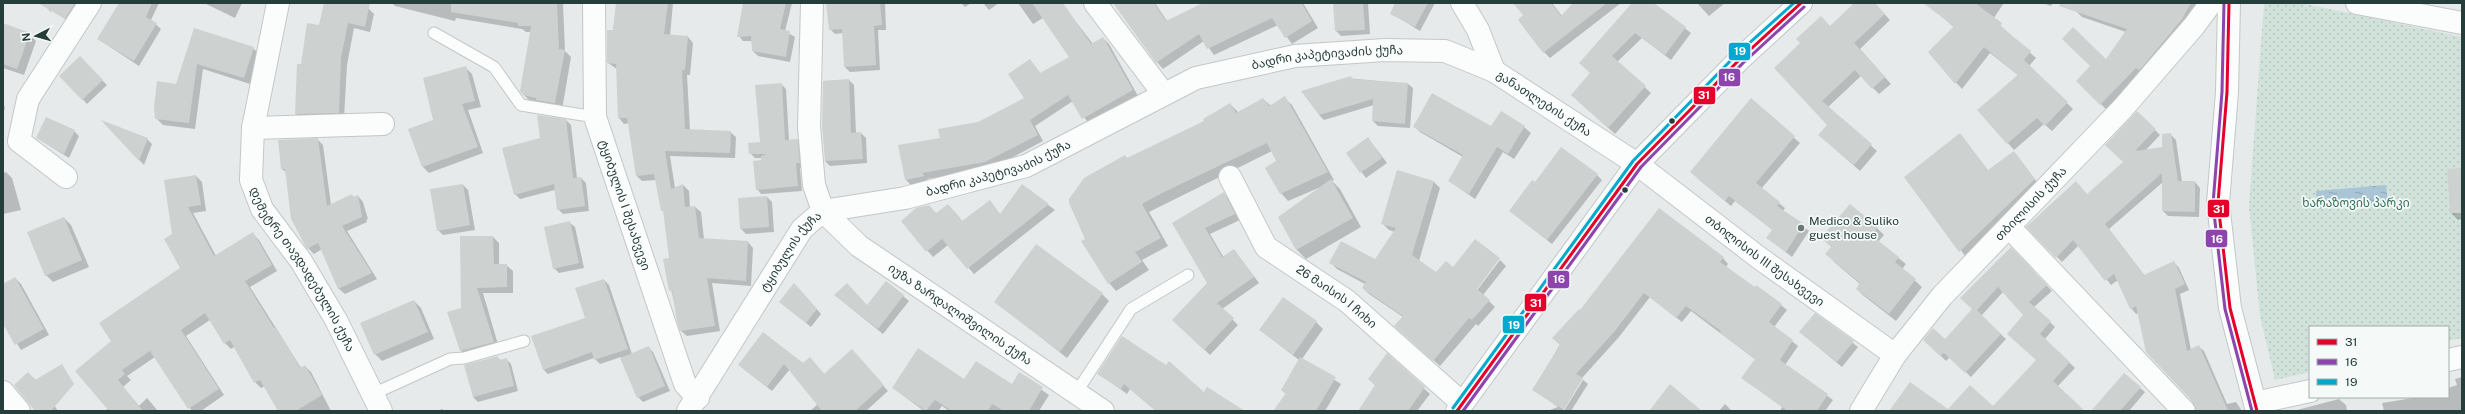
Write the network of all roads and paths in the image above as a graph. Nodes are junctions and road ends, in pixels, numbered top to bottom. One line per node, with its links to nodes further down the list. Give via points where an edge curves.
1 (90, 3): 21 (street, via 28,99 19,140)
2 (278, 3): 19 (street, დემეტრე თავდადებულის ქუჩა)
3 (594, 3): 17 (street, ტყიბულის I შესახვევი)
4 (812, 3): 23 (street, ტყიბულის ქუჩა, via 809,127 814,185)
5 (1095, 3): 16 (street)
6 (1462, 3): 13 (street, განათლების ქუჩა)
7 (1478, 3): 13 (street)
8 (1801, 3): 20 (street, via 1740,59)
9 (2211, 3): 24 (street, თბილისის ქუჩა, via 2123,108)
10 (2230, 3): 36 (street, via 2227,92 2218,203 2230,308)
11 (2357, 3): 12 (street)
12 (2462, 23)
13 (1478, 30): 15 (street, განათლების ქუჩა)
14 (434, 33): 17 (lane, via 494,67 521,105)
15 (1494, 71): 16 (street, ბადრი კაპეტივაძის ქუჩა, via 1445,51 1385,50 1295,56 1196,78); 20 (street, განათლების ქუჩა)
16 (1163, 93): 23 (street, ბადრი კაპეტივაძის ქუჩა, via 1026,166 905,198)
17 (595, 117): 34 (street, ტყიბულის I შესახვევი)
18 (383, 124): 19 (street)
19 (253, 128): 33 (street, დემეტრე თავდადებულის ქუჩა, via 251,180 262,209 301,261 336,320)
20 (1637, 164): 27 (street, თბილისის III შესახვევი, via 1758,257); 35 (street)
21 (66, 177)
22 (1230, 177): 35 (street, 26 მაისის I ჩიხი, via 1266,247 1347,301)
23 (823, 211): 32 (street, იუზა ზარდალიშვილის ქუჩა, via 859,246); 34 (street, ტყიბულის ქუჩა, via 802,229)
24 (2009, 227): 27 (street, თბილისის ქუჩა, via 1942,296); 40 (street)
25 (1188, 274): 32 (lane, via 1131,309)
26 (524, 341): 33 (lane, via 464,358 450,359)
27 (1895, 355): 39 (street, თბილისის ქუჩა)
28 (2462, 357): 29 (street)
29 (2449, 360)
30 (2309, 391): 36 (street)
31 (3, 392): 37 (street)
32 (1076, 393): 38 (street, იუზა ზარდალიშვილის ქუჩა)
33 (376, 402)
34 (693, 404)
35 (1459, 407)
36 (2256, 407)
37 (19, 411)
38 (1103, 411)
39 (1861, 411)
40 (2184, 411)

